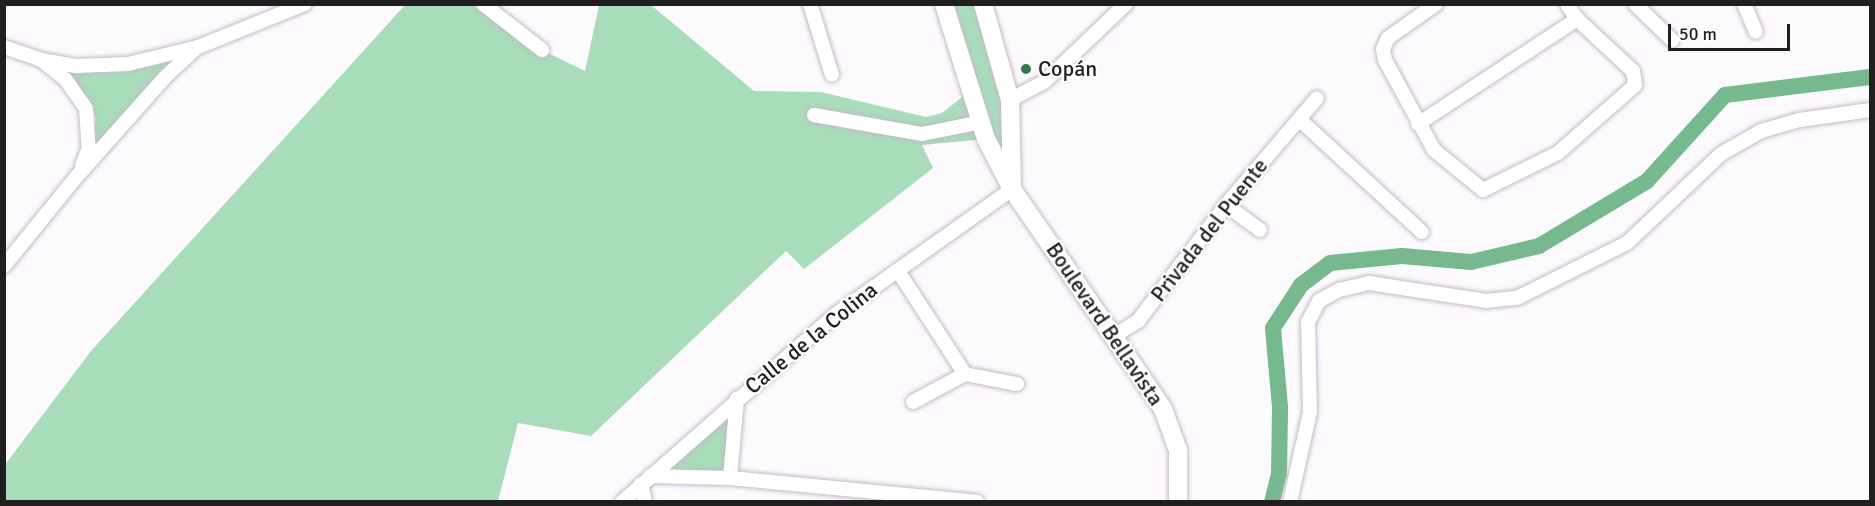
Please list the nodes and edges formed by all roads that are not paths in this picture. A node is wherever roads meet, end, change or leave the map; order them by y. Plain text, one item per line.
1 (305, 4) edge
2 (483, 4) edge
3 (801, 4) edge
4 (944, 4) edge
5 (983, 4) edge
6 (1126, 4) edge
7 (1436, 4) edge
8 (1567, 4) edge
9 (1635, 4) edge
10 (1744, 4) edge
11 (811, 10) edge
12 (1577, 19) junction
13 (1756, 32) dead end
14 (1672, 40) dead end
15 (4, 47) edge
16 (198, 47) junction
17 (542, 50) dead end
18 (41, 60) junction
19 (832, 75) dead end
20 (1317, 98) dead end
21 (1010, 100) junction
22 (1870, 110) edge
23 (814, 115) dead end
24 (1299, 120) junction
25 (981, 122) junction
26 (1418, 124) junction
27 (78, 176) junction
28 (1012, 189) junction
29 (1226, 205) junction
30 (1260, 230) dead end
31 (1422, 232) dead end
32 (4, 266) edge
33 (898, 271) junction
34 (1115, 335) junction
35 (965, 374) junction
36 (1017, 384) dead end
37 (737, 398) junction
38 (914, 402) dead end
39 (730, 478) junction
40 (646, 480) junction
41 (622, 501) edge
42 (645, 501) edge
43 (978, 501) edge
44 (1178, 501) edge
45 (1290, 501) edge

1 - 16 street
2 - 17 street
3 - 11 street
4 - 25 main road, Boulevard Bellavista
5 - 21 main road
6 - 21 street
7 - 26 street
8 - 12 street
9 - 14 street
10 - 13 street
11 - 19 street
12 - 26 street
12 - 26 street
15 - 18 street
16 - 18 street
16 - 27 street
18 - 27 street
20 - 24 street, Privada del Puente
21 - 28 main road
22 - 45 street
23 - 25 street
24 - 29 street, Privada del Puente
24 - 31 street
25 - 28 main road, Boulevard Bellavista
27 - 32 street
28 - 33 street, Calle de la Colina
28 - 34 main road, Boulevard Bellavista
29 - 30 street
29 - 34 street, Privada del Puente
33 - 35 street
33 - 37 street, Calle de la Colina
34 - 44 main road, Boulevard Bellavista
35 - 36 street
35 - 38 street
37 - 39 street
37 - 40 street, Calle de la Colina
39 - 40 street
39 - 43 street
40 - 41 street, Calle de la Colina
40 - 42 street

